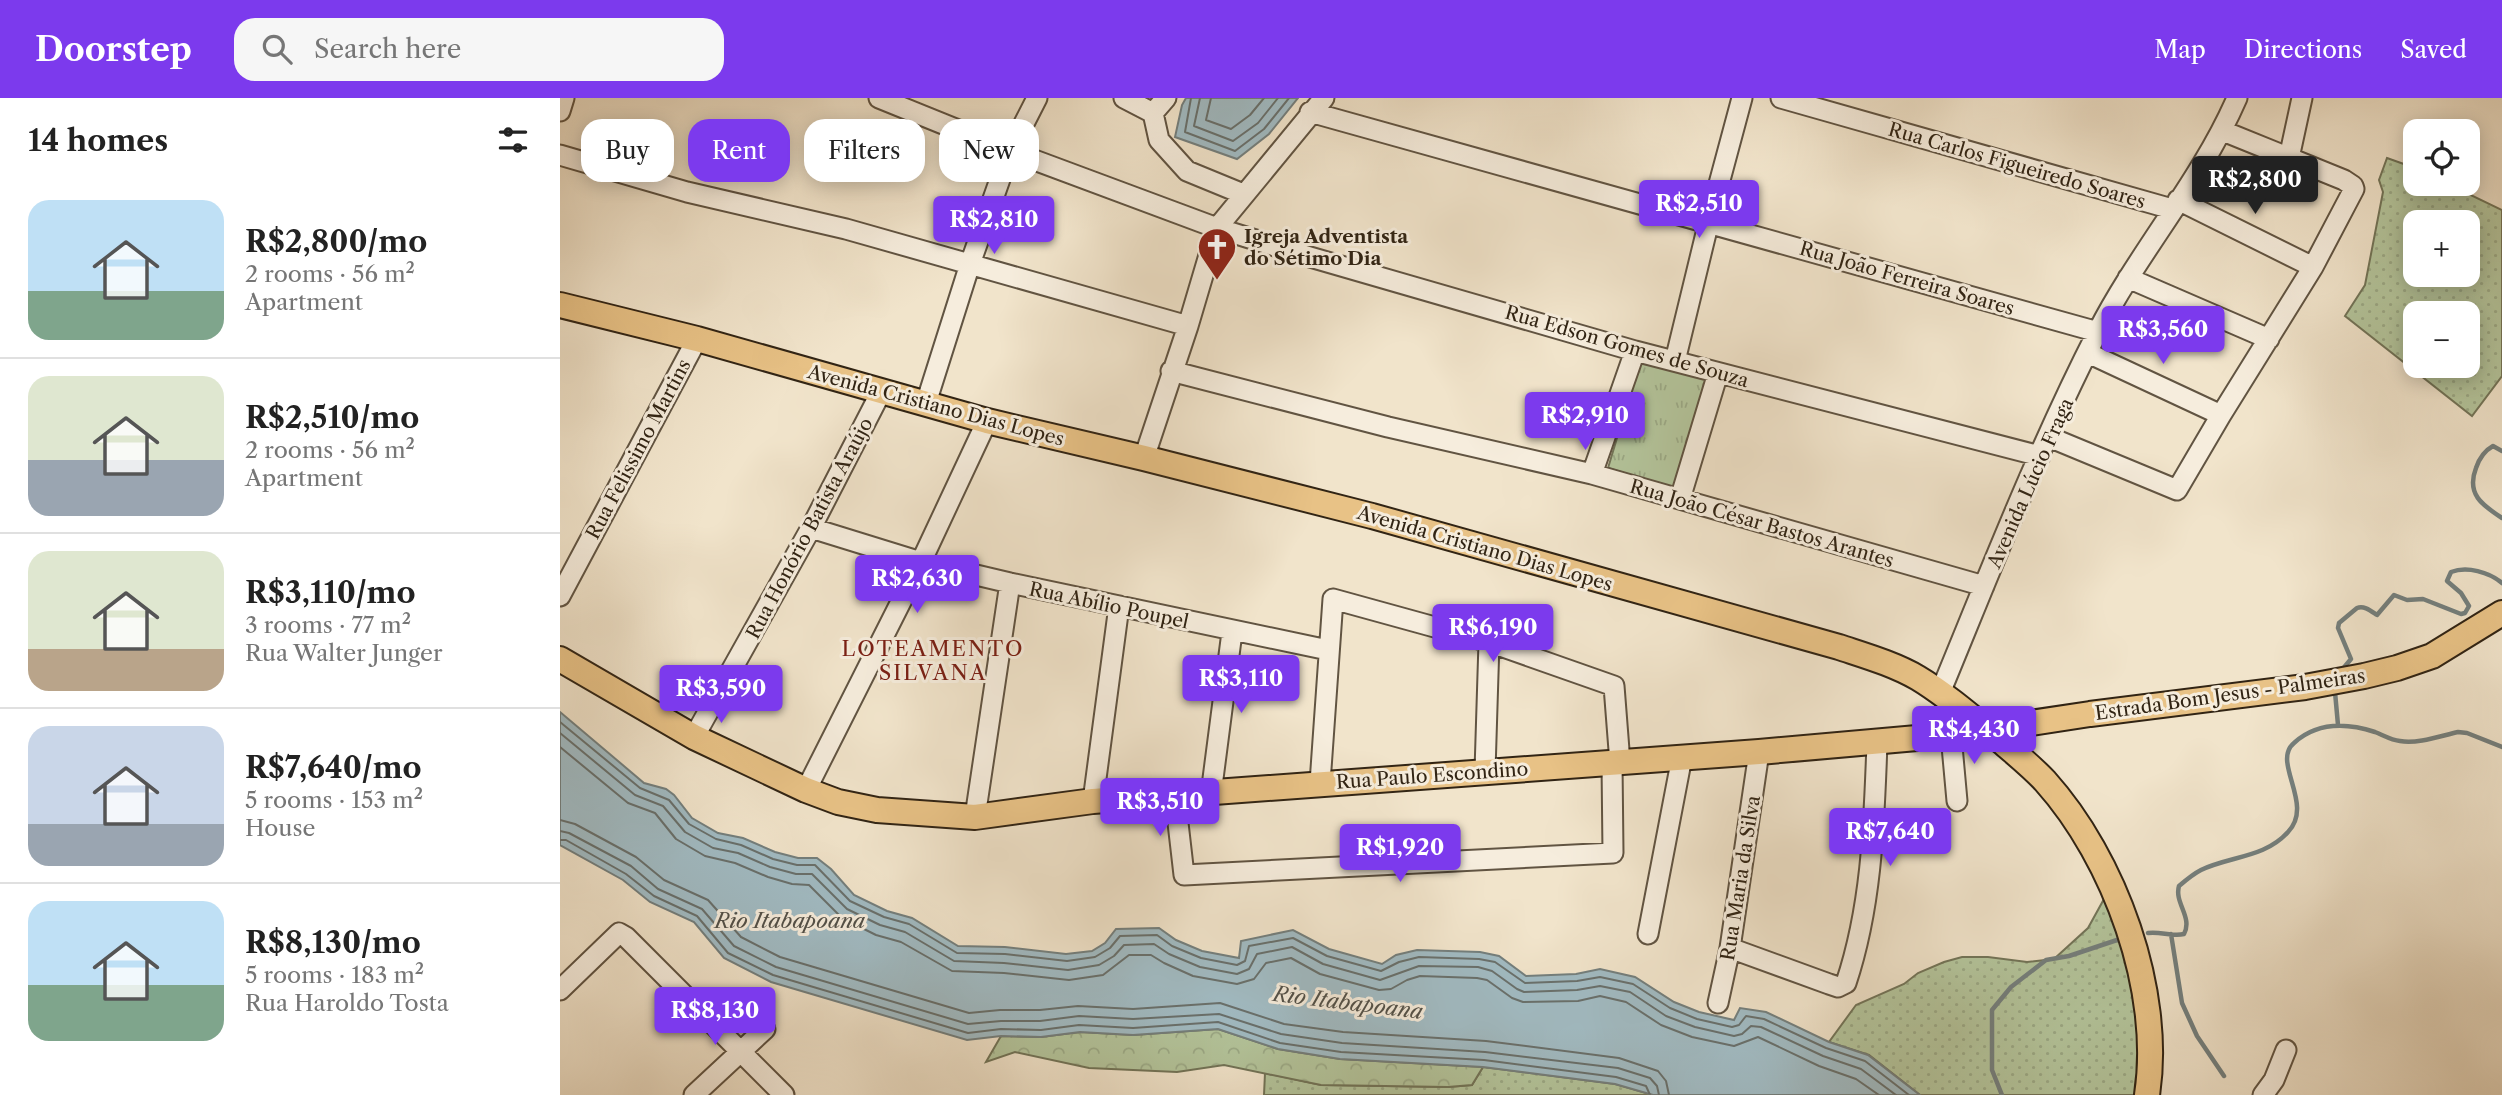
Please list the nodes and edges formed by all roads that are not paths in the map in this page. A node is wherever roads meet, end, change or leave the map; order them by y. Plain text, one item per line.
1 (564, 98) edge
2 (879, 98) edge
3 (1037, 98) edge
4 (1124, 98) edge
5 (1166, 98) edge
6 (1742, 98) edge
7 (1781, 98) edge
8 (2237, 98) edge
9 (2302, 98) edge
10 (1317, 105) edge
11 (560, 111) edge
12 (1153, 113) junction
13 (1026, 119) edge
14 (939, 123) edge
15 (2223, 131) junction
16 (560, 155) edge
17 (2289, 158) junction
18 (1039, 163) edge
19 (999, 182) edge
20 (1243, 194) junction
21 (2175, 204) junction
22 (1709, 222) junction
23 (1217, 228) junction
24 (970, 264) junction
25 (2313, 267) junction
26 (2128, 278) junction
27 (560, 305) edge
28 (1188, 326) junction
29 (2098, 332) junction
30 (697, 339) junction
31 (2269, 339) junction
32 (1635, 351) junction
33 (2088, 354) junction
34 (1675, 361) junction
35 (1171, 371) junction
36 (1718, 373) junction
37 (881, 391) junction
38 (926, 403) junction
39 (2221, 415) junction
40 (986, 421) junction
41 (2049, 437) junction
42 (2040, 456) junction
43 (1144, 458) junction
44 (1592, 474) junction
45 (1680, 499) junction
46 (811, 528) junction
47 (921, 562) junction
48 (1010, 583) junction
49 (1984, 586) junction
50 (560, 596) edge
51 (1119, 606) junction
52 (2502, 613) edge
53 (1232, 632) junction
54 (1489, 642) junction
55 (1328, 650) junction
56 (560, 659) edge
57 (1941, 693) junction
58 (1987, 730) junction
59 (1951, 735) junction
60 (694, 737) junction
61 (1877, 743) junction
62 (1759, 752) junction
63 (1682, 757) junction
64 (1616, 763) junction
65 (1485, 771) junction
66 (1320, 783) junction
67 (806, 790) junction
68 (1211, 794) junction
69 (1175, 797) junction
70 (1957, 801) dead end
71 (1093, 802) junction
72 (975, 817) junction
73 (1648, 934) dead end
74 (1730, 948) junction
75 (560, 990) edge
76 (1718, 1003) dead end
77 (765, 1029) dead end
78 (2286, 1050) dead end
79 (739, 1052) junction
80 (694, 1095) edge
81 (784, 1095) edge
82 (2147, 1095) edge
83 (2263, 1095) edge

1 - 11 street
2 - 14 street, Rua Edson Gomes de Souza
3 - 13 street
4 - 12 street
5 - 12 street
6 - 22 street
7 - 21 street, Rua Carlos Figueiredo Soares
8 - 15 street, Avenida Lúcio Fraga
9 - 17 street
10 - 20 street
10 - 22 street, Rua João Ferreira Soares
12 - 20 street
15 - 17 street
15 - 21 street, Avenida Lúcio Fraga
16 - 24 street
17 - 25 street
18 - 23 street, Rua Edson Gomes de Souza
19 - 24 street
20 - 23 street
21 - 25 street, Rua Carlos Figueiredo Soares
21 - 26 street, Avenida Lúcio Fraga
22 - 29 street, Rua João Ferreira Soares
22 - 34 street
23 - 28 street
23 - 32 street, Rua Edson Gomes de Souza
24 - 28 street
24 - 38 street
25 - 31 street
26 - 29 street, Avenida Lúcio Fraga
26 - 31 street
27 - 30 main road, Avenida Cristiano Dias Lopes
28 - 35 street
29 - 33 street, Avenida Lúcio Fraga
30 - 37 main road, Avenida Cristiano Dias Lopes
30 - 50 street, Rua Felissimo Martins
31 - 39 street
32 - 34 street, Rua Edson Gomes de Souza
32 - 44 street
33 - 39 street
33 - 41 street, Avenida Lúcio Fraga
34 - 36 street, Rua Edson Gomes de Souza
35 - 43 street
35 - 44 street, Rua João César Bastos Arantes
36 - 42 street, Rua Edson Gomes de Souza
36 - 45 street
37 - 38 main road, Avenida Cristiano Dias Lopes
37 - 46 street, Rua Honório Batista Araújo
38 - 40 main road, Avenida Cristiano Dias Lopes
39 - 41 street
40 - 43 main road, Avenida Cristiano Dias Lopes
40 - 47 street
41 - 42 street, Avenida Lúcio Fraga
42 - 49 street, Avenida Lúcio Fraga
43 - 57 main road, Avenida Cristiano Dias Lopes
44 - 45 street, Rua João César Bastos Arantes
45 - 49 street, Rua João César Bastos Arantes
46 - 47 street, Rua Abílio Poupel
46 - 60 street, Rua Honório Batista Araújo
47 - 48 street, Rua Abílio Poupel
47 - 67 street
48 - 51 street, Rua Abílio Poupel
48 - 72 street
49 - 57 street, Avenida Lúcio Fraga
51 - 53 street, Rua Abílio Poupel
51 - 71 street
52 - 58 main road, Estrada Bom Jesus - Palmeiras
53 - 55 street, Rua Abílio Poupel
53 - 68 street
54 - 55 street
54 - 64 street
54 - 65 street
55 - 66 street
56 - 60 main road, Rua Paulo Escondino
57 - 58 main road, Avenida Cristiano Dias Lopes
58 - 59 main road, Rua Paulo Escondino
58 - 82 main road, Avenida Cristiano Dias Lopes
59 - 61 main road, Rua Paulo Escondino
59 - 70 street
60 - 67 main road, Rua Paulo Escondino
61 - 62 main road, Rua Paulo Escondino
61 - 74 street
62 - 63 main road, Rua Paulo Escondino
62 - 74 street, Rua Maria da Silva
63 - 64 main road, Rua Paulo Escondino
63 - 73 street
64 - 65 main road, Rua Paulo Escondino
64 - 69 street
65 - 66 main road, Rua Paulo Escondino
66 - 68 main road, Rua Paulo Escondino
67 - 72 main road, Rua Paulo Escondino
68 - 69 main road, Rua Paulo Escondino
69 - 71 main road, Rua Paulo Escondino
71 - 72 main road, Rua Paulo Escondino
74 - 76 street, Rua Maria da Silva
75 - 79 street
77 - 79 street
78 - 83 street
79 - 80 street
79 - 81 street

